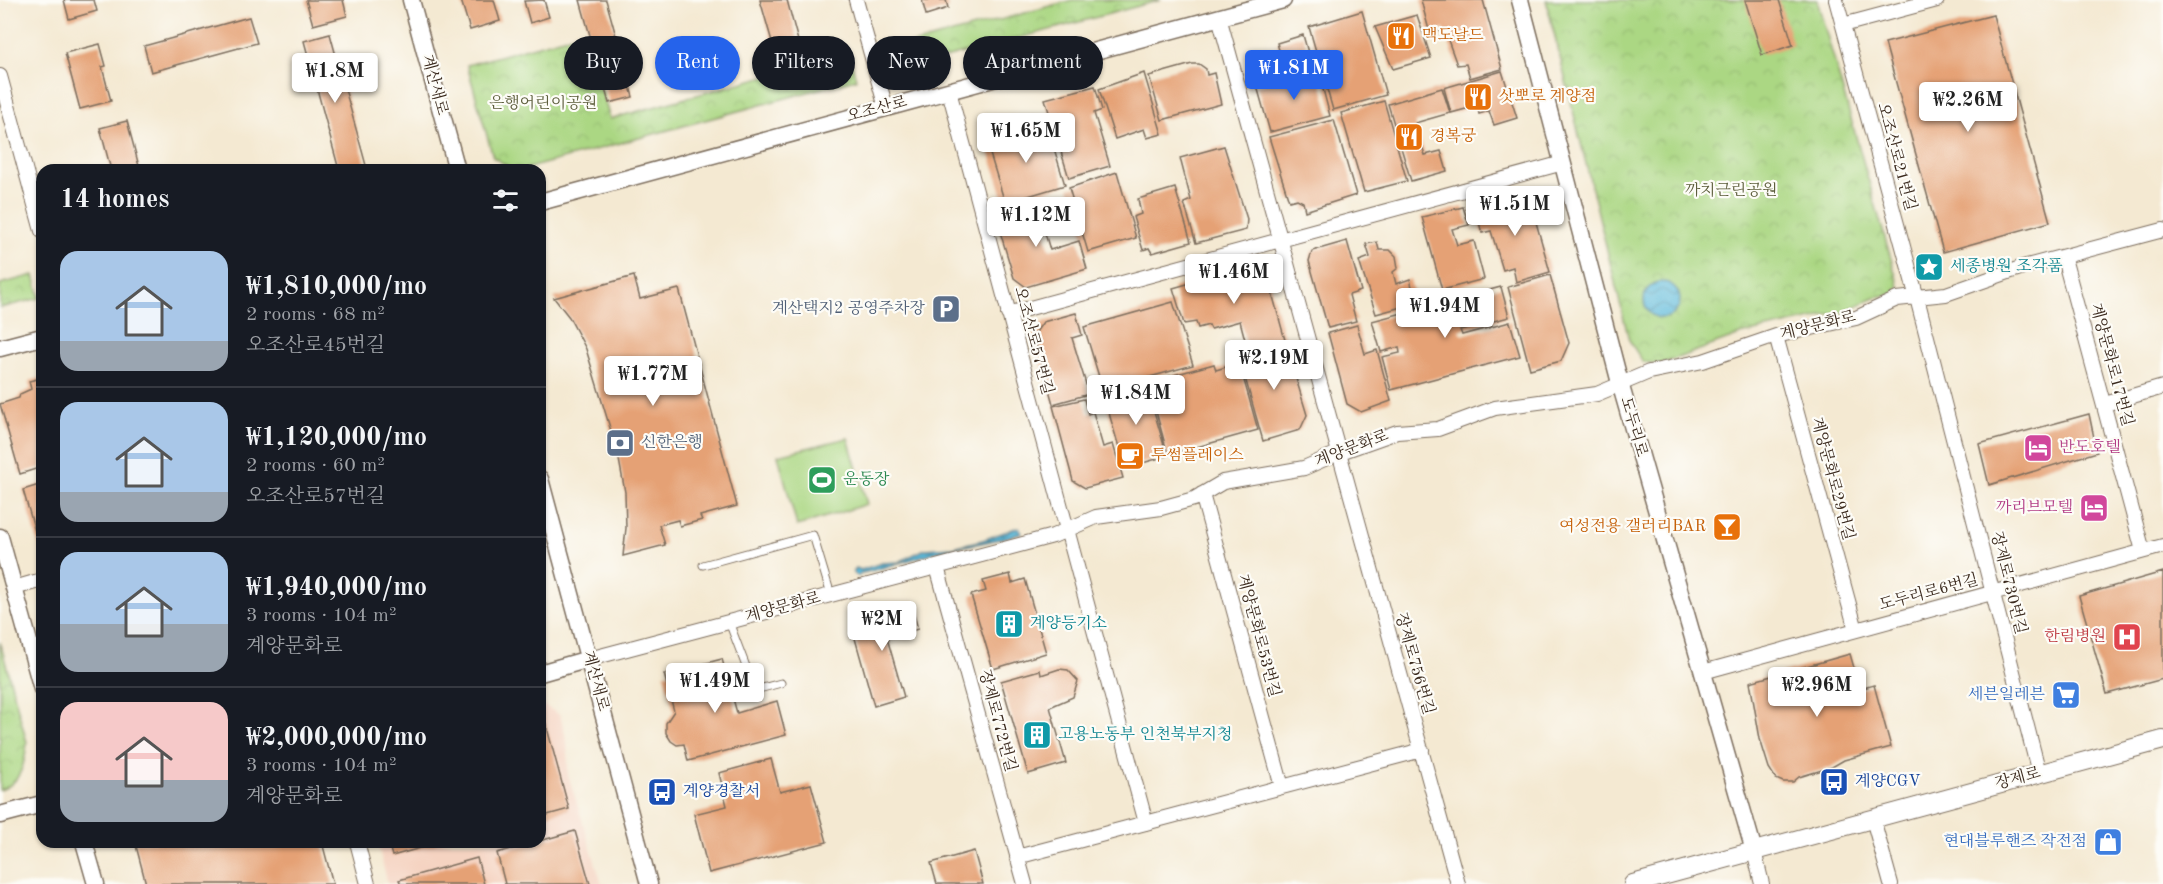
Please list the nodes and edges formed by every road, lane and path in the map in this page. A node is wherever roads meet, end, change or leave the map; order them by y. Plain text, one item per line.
1 (411, 0) edge
2 (856, 0) edge
3 (1283, 0) edge
4 (1520, 0) edge
5 (1836, 0) edge
6 (1937, 0) edge
7 (1219, 17) junction
8 (1843, 25) junction
9 (0, 76) edge
10 (949, 91) junction
11 (886, 108) junction
12 (1563, 162) junction
13 (455, 164) edge
14 (546, 200) edge
15 (36, 209) edge
16 (2163, 230) edge
17 (1280, 240) junction
18 (2064, 258) junction
19 (1917, 298) junction
20 (1008, 314) junction
21 (1776, 336) junction
22 (36, 339) edge
23 (0, 348) edge
24 (1620, 383) junction
25 (2163, 387) edge
26 (2105, 404) junction
27 (1338, 453) junction
28 (1202, 494) junction
29 (546, 500) edge
30 (1066, 530) junction
31 (0, 537) edge
32 (2163, 546) edge
33 (2143, 551) junction
34 (703, 565) dead end
35 (937, 567) junction
36 (36, 582) edge
37 (14, 588) junction
38 (1993, 592) junction
39 (831, 595) junction
40 (729, 622) junction
41 (1856, 630) junction
42 (589, 659) junction
43 (36, 667) edge
44 (546, 672) edge
45 (1703, 672) junction
46 (781, 683) dead end
47 (2163, 740) edge
48 (1422, 750) junction
49 (2039, 773) junction
50 (1282, 787) junction
51 (36, 806) edge
52 (0, 815) edge
53 (1873, 819) junction
54 (1146, 823) junction
55 (86, 848) edge
56 (359, 848) edge
57 (1754, 851) junction
58 (1017, 857) junction
59 (96, 884) edge
60 (368, 884) edge
61 (649, 884) edge
62 (1025, 884) edge
63 (1458, 884) edge
64 (1633, 884) edge
65 (1762, 884) edge
66 (1891, 884) edge

1 - 13 street, 계산새로
2 - 11 street
3 - 7 street, 오조산로
4 - 12 street, 도두리로
5 - 8 street, 오조산로21번길
6 - 8 street
7 - 10 street, 오조산로
7 - 17 street, 장제로756번길
8 - 19 street, 오조산로21번길
9 - 15 street
10 - 11 street, 오조산로
10 - 20 street, 오조산로57번길
11 - 14 street, 오조산로
12 - 17 street
12 - 24 street, 도두리로
16 - 18 street, 계양문화로
17 - 20 street
17 - 27 street, 장제로756번길
18 - 19 street, 계양문화로
18 - 26 street, 계양문화로17번길
19 - 21 street, 계양문화로
19 - 38 street, 장제로730번길
20 - 30 street, 오조산로57번길
21 - 24 street, 계양문화로
21 - 41 street, 계양문화로29번길
22 - 23 street
24 - 27 street, 계양문화로
24 - 45 street, 도두리로
25 - 26 street
26 - 33 street, 계양문화로17번길
27 - 28 street, 계양문화로
27 - 48 street, 장제로756번길
28 - 30 street, 계양문화로
28 - 50 street, 계양문화로53번길
29 - 42 street, 계산새로
30 - 35 street, 계양문화로
30 - 54 street, 오조산로57번길
31 - 37 street
32 - 33 street, 도두리로6번길
33 - 38 street, 도두리로6번길
34 - 39 lane
35 - 39 street, 계양문화로
35 - 58 street, 장제로772번길
36 - 37 street
37 - 43 street
38 - 41 street, 도두리로6번길
38 - 49 street, 장제로730번길
39 - 40 street, 계양문화로
40 - 42 street, 계양문화로
40 - 46 lane
41 - 45 street, 도두리로6번길
42 - 44 street, 계양문화로
42 - 61 street, 계산새로
45 - 57 street, 도두리로
47 - 49 main road, 장제로
48 - 50 street
48 - 63 street, 장제로756번길
49 - 53 main road, 장제로
50 - 54 street
51 - 52 street
53 - 57 main road, 장제로
53 - 66 street
54 - 58 street
55 - 59 street
56 - 60 street
57 - 64 main road, 장제로
57 - 65 street
58 - 62 street, 장제로772번길

